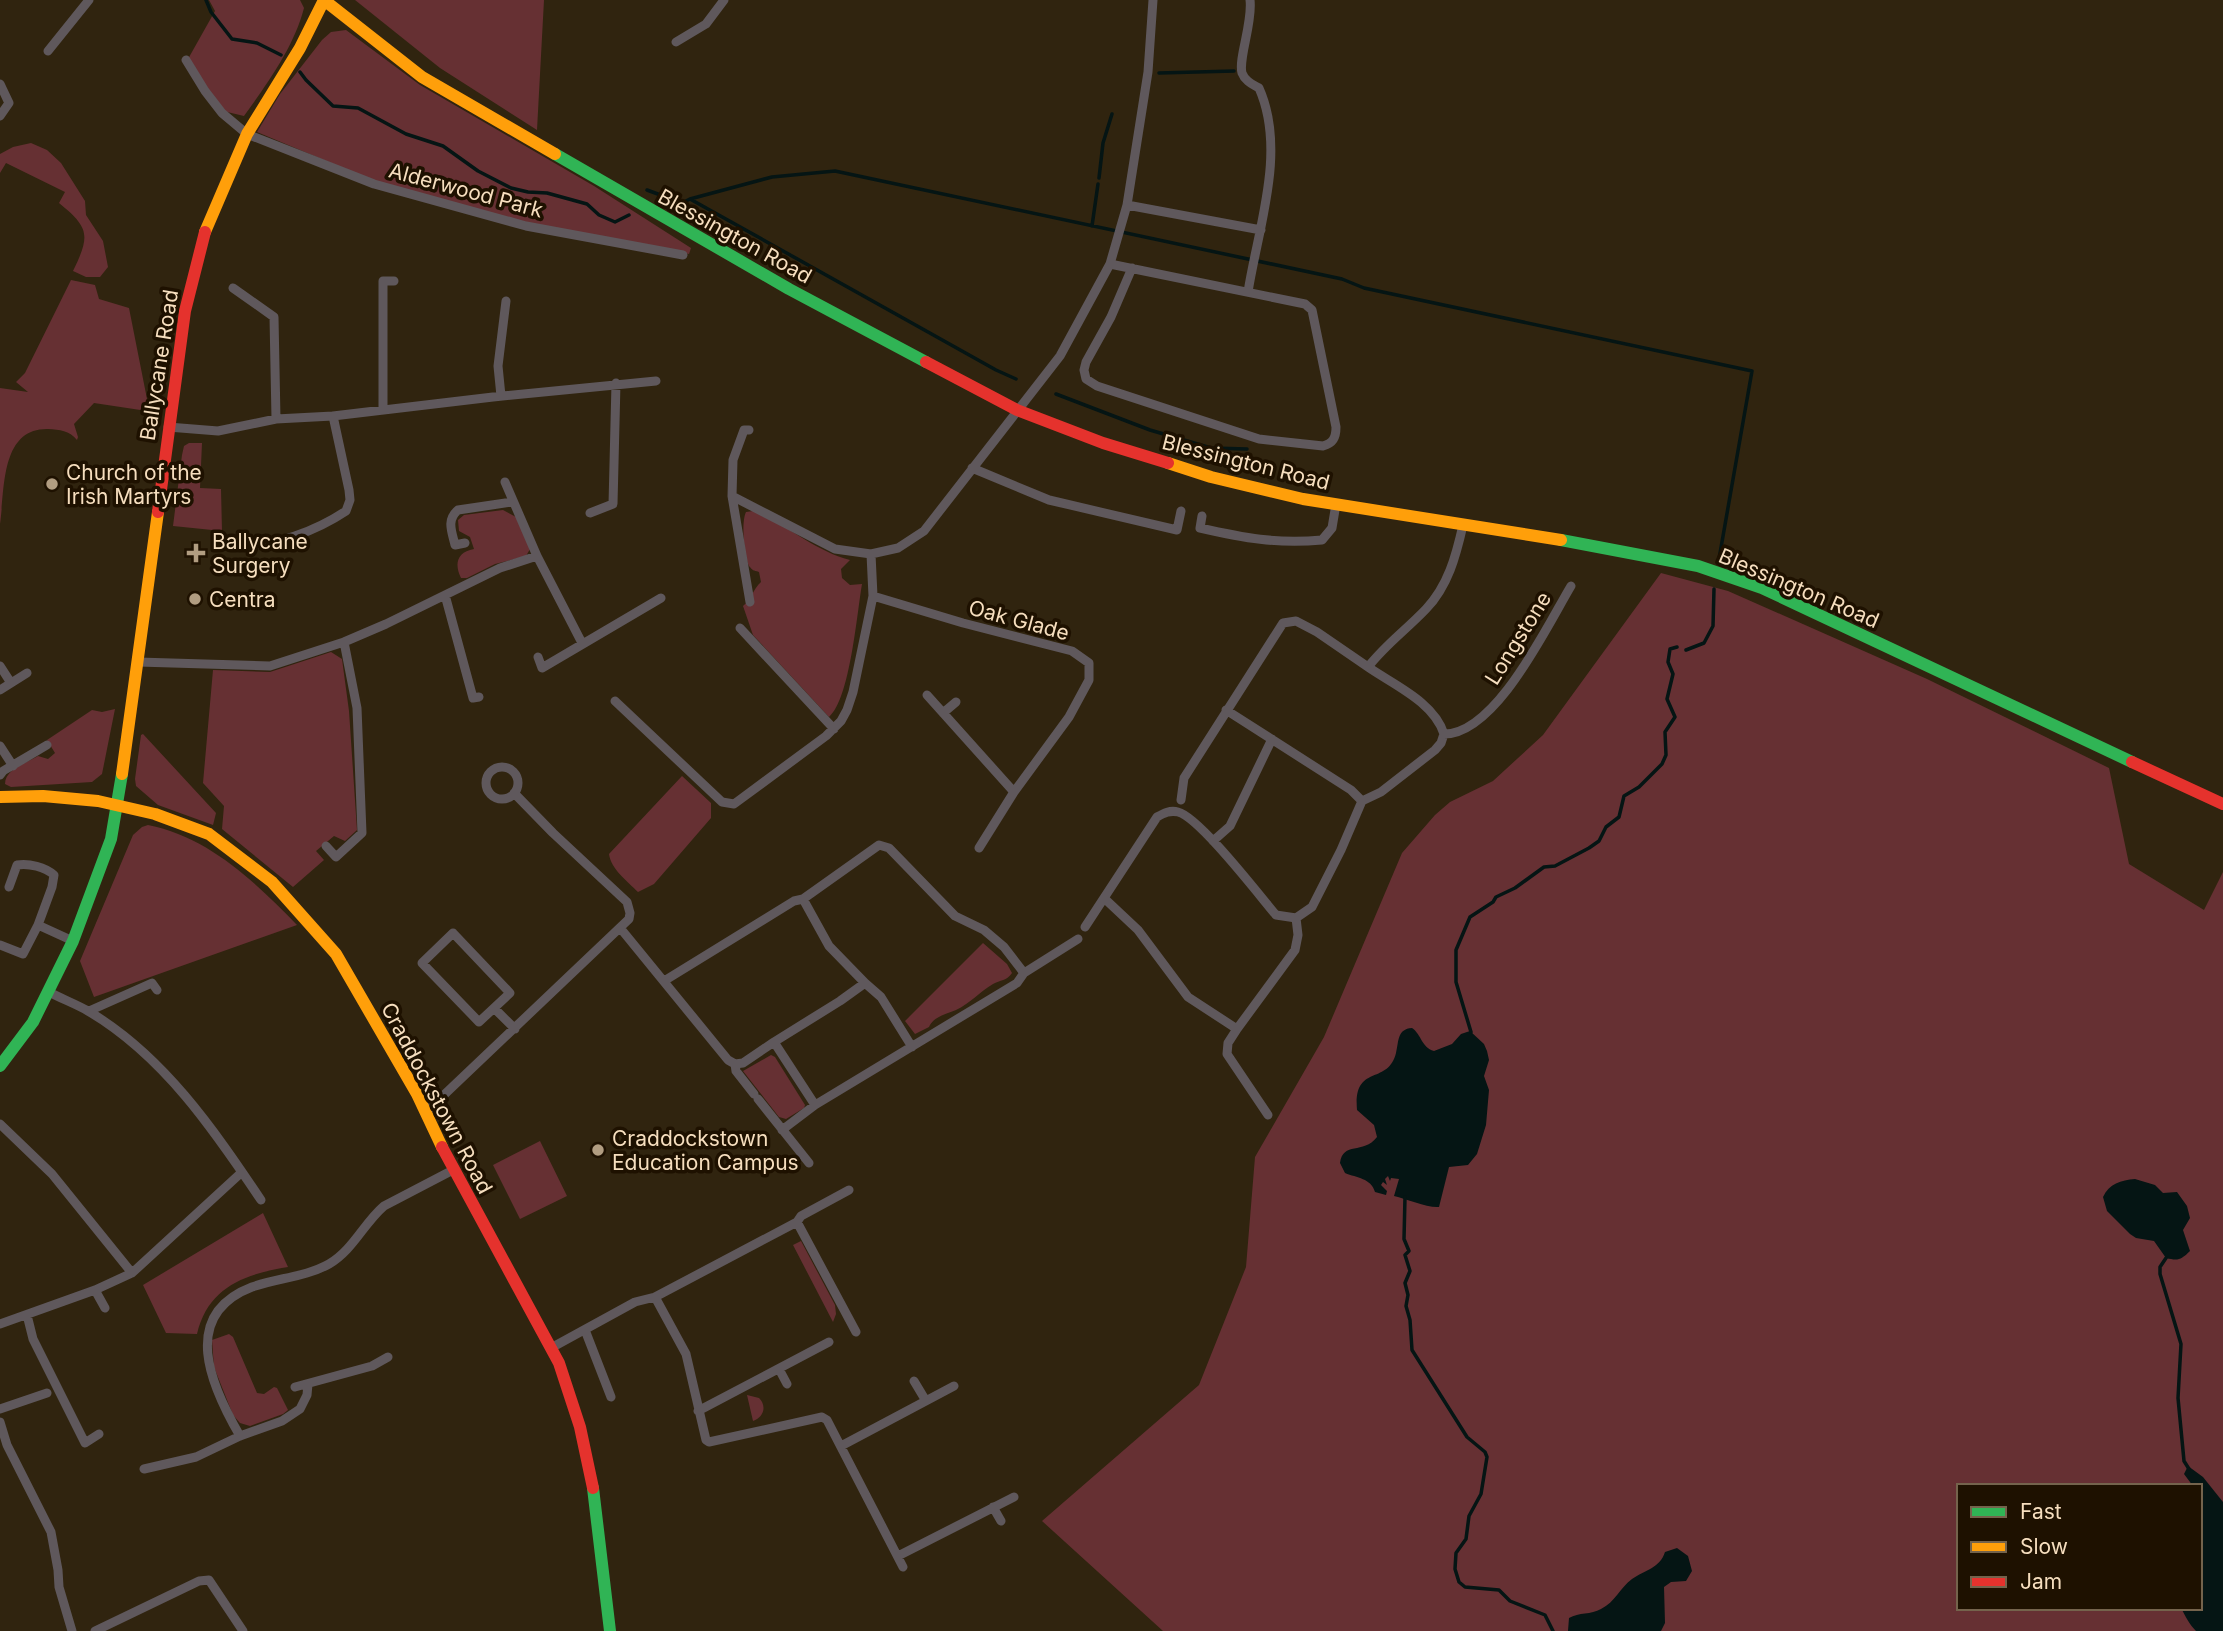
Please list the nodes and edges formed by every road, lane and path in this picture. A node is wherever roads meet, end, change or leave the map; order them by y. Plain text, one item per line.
1 (89, 0) edge
2 (324, 0) edge
3 (724, 0) edge
4 (1153, 0) edge
5 (1251, 0) edge
6 (676, 42) dead end
7 (48, 51) dead end
8 (186, 60) dead end
9 (0, 84) edge
10 (0, 116) edge
11 (247, 134) junction
12 (1127, 205) junction
13 (1261, 230) junction
14 (683, 255) dead end
15 (1110, 264) junction
16 (1132, 268) junction
17 (394, 281) dead end
18 (233, 288) dead end
19 (1248, 292) junction
20 (506, 302) dead end
21 (656, 381) dead end
22 (617, 383) junction
23 (501, 396) junction
24 (1017, 410) junction
25 (383, 411) junction
26 (333, 416) junction
27 (276, 419) junction
28 (168, 427) junction
29 (748, 430) dead end
30 (972, 468) junction
31 (505, 482) dead end
32 (732, 496) junction
33 (512, 502) junction
34 (1336, 504) junction
35 (1181, 512) dead end
36 (590, 513) dead end
37 (1202, 516) dead end
38 (1463, 526) junction
39 (465, 543) dead end
40 (240, 544) dead end
41 (871, 554) junction
42 (537, 556) junction
43 (1571, 586) dead end
44 (444, 595) junction
45 (873, 596) junction
46 (661, 598) dead end
47 (750, 602) dead end
48 (740, 628) dead end
49 (344, 642) junction
50 (582, 643) junction
51 (538, 657) dead end
52 (138, 662) junction
53 (0, 666) edge
54 (1368, 667) junction
55 (27, 673) dead end
56 (11, 683) junction
57 (0, 690) edge
58 (927, 695) dead end
59 (479, 696) dead end
60 (615, 701) dead end
61 (957, 702) dead end
62 (1226, 710) junction
63 (943, 713) junction
64 (834, 729) junction
65 (1444, 734) junction
66 (1272, 739) junction
67 (47, 745) dead end
68 (0, 746) edge
69 (13, 766) junction
70 (0, 775) edge
71 (1014, 792) junction
72 (514, 793) dead end
73 (0, 797) edge
74 (1181, 800) dead end
75 (1362, 801) junction
76 (2223, 804) edge
77 (118, 806) junction
78 (1213, 841) junction
79 (327, 846) dead end
80 (979, 849) dead end
81 (9, 887) dead end
82 (803, 899) junction
83 (1105, 899) junction
84 (1296, 918) junction
85 (38, 925) junction
86 (1085, 927) dead end
87 (621, 929) junction
88 (1077, 939) dead end
89 (73, 941) junction
90 (0, 945) edge
91 (1024, 973) junction
92 (664, 981) junction
93 (865, 982) junction
94 (155, 987) dead end
95 (50, 992) junction
96 (494, 1008) junction
97 (89, 1011) junction
98 (514, 1029) junction
99 (1237, 1029) junction
100 (774, 1042) junction
101 (912, 1048) junction
102 (735, 1065) junction
103 (0, 1066) edge
104 (815, 1105) junction
105 (426, 1112) junction
106 (1268, 1115) dead end
107 (0, 1124) edge
108 (782, 1130) junction
109 (809, 1163) dead end
110 (453, 1170) junction
111 (242, 1172) junction
112 (849, 1190) dead end
113 (261, 1200) dead end
114 (797, 1222) junction
115 (132, 1273) junction
116 (95, 1290) junction
117 (655, 1297) junction
118 (105, 1308) dead end
119 (27, 1315) junction
120 (0, 1324) edge
121 (585, 1330) junction
122 (856, 1332) dead end
123 (829, 1342) dead end
124 (551, 1348) junction
125 (388, 1357) dead end
126 (779, 1368) junction
127 (914, 1381) dead end
128 (308, 1384) junction
129 (787, 1384) dead end
130 (954, 1386) dead end
131 (295, 1387) dead end
132 (47, 1393) dead end
133 (611, 1397) dead end
134 (926, 1401) junction
135 (0, 1409) edge
136 (698, 1411) junction
137 (0, 1422) edge
138 (99, 1434) dead end
139 (240, 1436) junction
140 (841, 1446) junction
141 (144, 1469) dead end
142 (1014, 1497) dead end
143 (993, 1507) junction
144 (1001, 1521) dead end
145 (898, 1556) junction
146 (903, 1567) dead end
147 (100, 1630) edge
148 (72, 1631) edge
149 (243, 1631) edge
150 (610, 1631) edge

1 - 7 street
2 - 11 main road, Ballycane Road
2 - 24 main road, Blessington Road
3 - 6 street
4 - 12 street
5 - 13 street
8 - 11 street, Alderwood Park
9 - 10 street
11 - 14 street, Alderwood Park
11 - 28 main road, Ballycane Road
12 - 13 street
12 - 15 street
13 - 19 street
15 - 16 street
15 - 24 street
16 - 19 street
16 - 19 street
17 - 25 street
18 - 27 street
20 - 23 street
21 - 22 street
22 - 23 street
22 - 36 street
23 - 25 street
24 - 30 street
24 - 34 main road, Blessington Road
25 - 26 street
26 - 27 street
26 - 40 street
27 - 28 street
28 - 52 main road, Ballycane Road
29 - 32 street
30 - 35 street
30 - 41 street
31 - 33 street
32 - 41 street
32 - 47 street
33 - 39 street
33 - 42 street
34 - 37 street
34 - 38 main road, Blessington Road
38 - 54 street
38 - 76 main road, Blessington Road
41 - 45 street
42 - 44 street
42 - 50 street
43 - 65 street, Longstone
44 - 49 street
44 - 59 street
45 - 64 street
45 - 71 street, Oak Glade
46 - 50 street
48 - 64 street
49 - 52 street
49 - 79 street
50 - 51 street
52 - 77 main road, Ballycane Road
53 - 56 street
54 - 62 street
54 - 65 street
55 - 56 street
56 - 57 street
58 - 63 street
60 - 64 street
61 - 63 street
62 - 66 street
62 - 74 street
63 - 71 street
65 - 75 street
66 - 75 street
66 - 78 street
67 - 69 street
68 - 69 street
69 - 70 street
71 - 80 street, Oak Glade
72 - 87 street
73 - 77 main road, Craddockstown Road
75 - 84 street
77 - 89 main road, Ballycane Road
77 - 105 main road, Craddockstown Road
78 - 83 street
78 - 84 street
81 - 85 street
82 - 91 street
82 - 92 street
82 - 93 street
83 - 86 street
83 - 99 street
84 - 99 street
85 - 89 street
85 - 90 street
87 - 92 street
87 - 98 street
88 - 91 street
89 - 95 main road, Ballycane Road
91 - 101 street
92 - 102 street
93 - 100 street
93 - 101 street
94 - 97 street
95 - 97 street
95 - 103 main road, Ballycane Road
96 - 96 street
96 - 98 street
97 - 111 street
98 - 105 street
99 - 106 street
100 - 102 street
100 - 104 street
101 - 104 street
102 - 108 street
104 - 108 street
105 - 110 main road, Craddockstown Road
107 - 115 street
108 - 109 street
110 - 124 main road, Craddockstown Road
110 - 139 street
111 - 113 street
111 - 115 street
112 - 114 street
114 - 117 street
114 - 122 street
115 - 116 street
116 - 118 street
116 - 119 street
117 - 121 street
117 - 136 street
119 - 120 street
119 - 138 street
121 - 124 street
121 - 133 street
123 - 126 street
124 - 150 main road, Craddockstown Road
125 - 128 street
126 - 129 street
126 - 136 street
127 - 134 street
128 - 131 street
128 - 139 street
130 - 134 street
132 - 135 street
134 - 140 street
136 - 140 street
137 - 148 street
139 - 141 street
140 - 145 street
142 - 143 street
143 - 144 street
143 - 145 street
145 - 146 street
147 - 149 street

